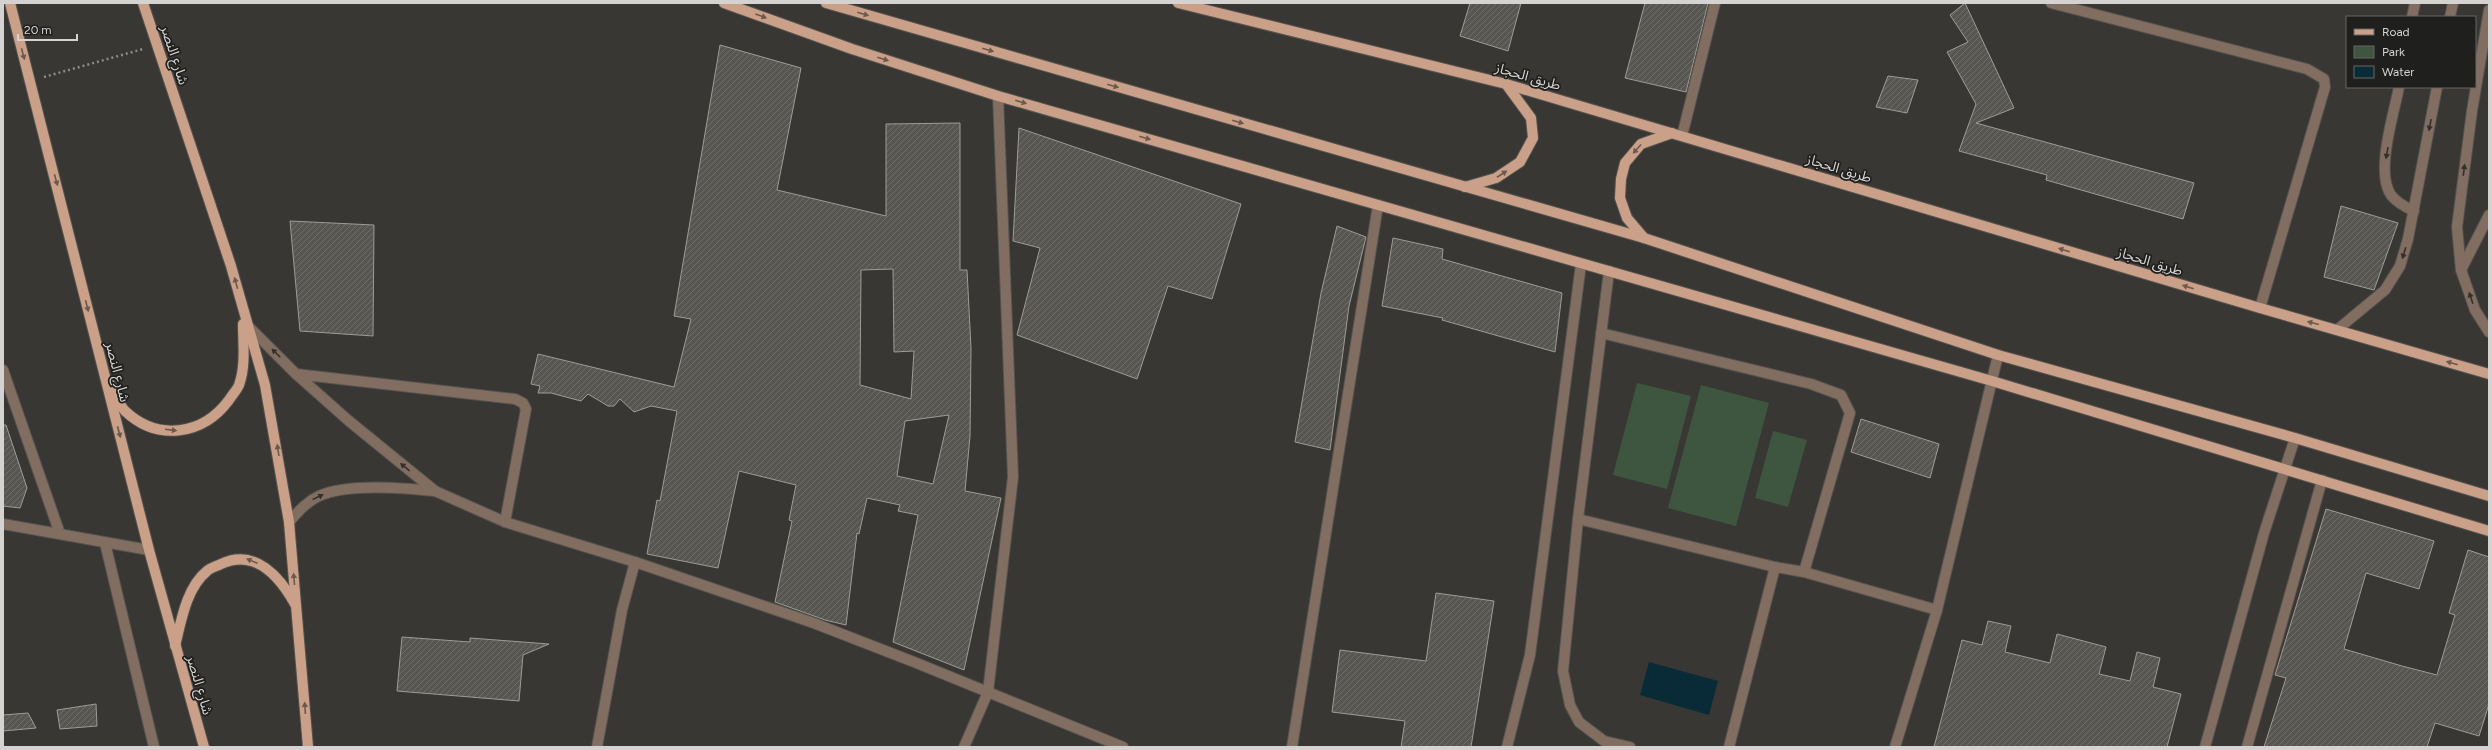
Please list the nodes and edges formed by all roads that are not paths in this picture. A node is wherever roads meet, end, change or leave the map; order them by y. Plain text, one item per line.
1 (10, 3) edge
2 (143, 3) edge
3 (724, 3) edge
4 (826, 3) edge
5 (1178, 3) edge
6 (1715, 3) edge
7 (2051, 3) edge
8 (2415, 3) edge
9 (2453, 3) edge
10 (2489, 10) edge
11 (2412, 16) edge
12 (2450, 16) edge
13 (1506, 84) junction
14 (2476, 87) edge
15 (2399, 88) edge
16 (2437, 88) edge
17 (2476, 88) edge
18 (998, 96) junction
19 (1677, 134) junction
20 (1465, 187) junction
21 (1378, 205) junction
22 (2414, 211) junction
23 (2489, 215) edge
24 (1644, 238) junction
25 (1581, 264) junction
26 (2461, 270) junction
27 (1609, 271) junction
28 (242, 307) junction
29 (2260, 308) junction
30 (247, 325) junction
31 (2338, 329) junction
32 (2489, 332) edge
33 (1601, 333) junction
34 (1998, 355) junction
35 (3, 370) edge
36 (103, 372) junction
37 (296, 374) junction
38 (2489, 374) edge
39 (1992, 381) junction
40 (2295, 438) junction
41 (2285, 469) junction
42 (2322, 480) junction
43 (435, 492) junction
44 (2489, 496) edge
45 (1578, 519) junction
46 (289, 522) junction
47 (506, 522) junction
48 (3, 524) edge
49 (2489, 531) edge
50 (60, 534) junction
51 (105, 543) junction
52 (149, 550) junction
53 (635, 562) junction
54 (1775, 567) junction
55 (1804, 572) junction
56 (297, 608) junction
57 (1937, 610) junction
58 (175, 647) junction
59 (988, 692) junction
60 (154, 747) edge
61 (204, 747) edge
62 (308, 747) edge
63 (597, 747) edge
64 (964, 747) edge
65 (1122, 747) edge
66 (1292, 747) edge
67 (1507, 747) edge
68 (1630, 747) edge
69 (1729, 747) edge
70 (1895, 747) edge
71 (2205, 747) edge
72 (2247, 747) edge

1 -> 36 main road, شارع النصر
28 -> 2 main road, شارع النصر
3 -> 18 main road
4 -> 20 main road
5 - 13 main road, طريق الحجاز
6 - 19 street
7 - 29 street
8 - 11 street
9 - 12 street
14 -> 10 street
13 - 19 main road, طريق الحجاز
20 -> 13 main road
15 -> 22 street
16 -> 22 street
26 -> 17 street
18 -> 21 main road
18 - 59 street
19 -> 24 main road
29 -> 19 main road, طريق الحجاز
20 - 24 main road
21 - 25 main road
21 - 66 street
22 -> 31 street
23 - 26 street
24 - 34 main road
25 - 27 main road
25 - 67 street
32 -> 26 street
27 - 33 street
27 - 39 main road
28 - 30 main road, شارع النصر
36 -> 28 main road
31 -> 29 main road, طريق الحجاز
37 -> 30 street
46 -> 30 main road, شارع النصر
38 -> 31 main road, طريق الحجاز
33 - 45 street
33 - 55 street
34 - 39 street
34 - 40 main road
35 - 50 street
36 -> 52 main road, شارع النصر
43 -> 37 street
37 - 47 street
39 - 41 main road
39 - 57 street
40 - 41 street
40 - 44 main road
41 - 42 main road
41 - 71 street
42 - 49 main road
42 - 72 street
46 -> 43 street
43 - 47 street
45 - 54 street
45 - 68 street
56 -> 46 main road, شارع النصر
47 - 53 street
48 - 50 street
50 - 51 street
51 - 52 street
51 - 60 street
52 - 58 main road, شارع النصر
53 - 59 street
53 - 63 street
54 - 55 street
54 - 69 street
55 - 57 street
56 -> 58 main road
62 -> 56 main road, شارع النصر
57 - 70 street
58 - 61 main road, شارع النصر
59 - 64 street
59 - 65 street

